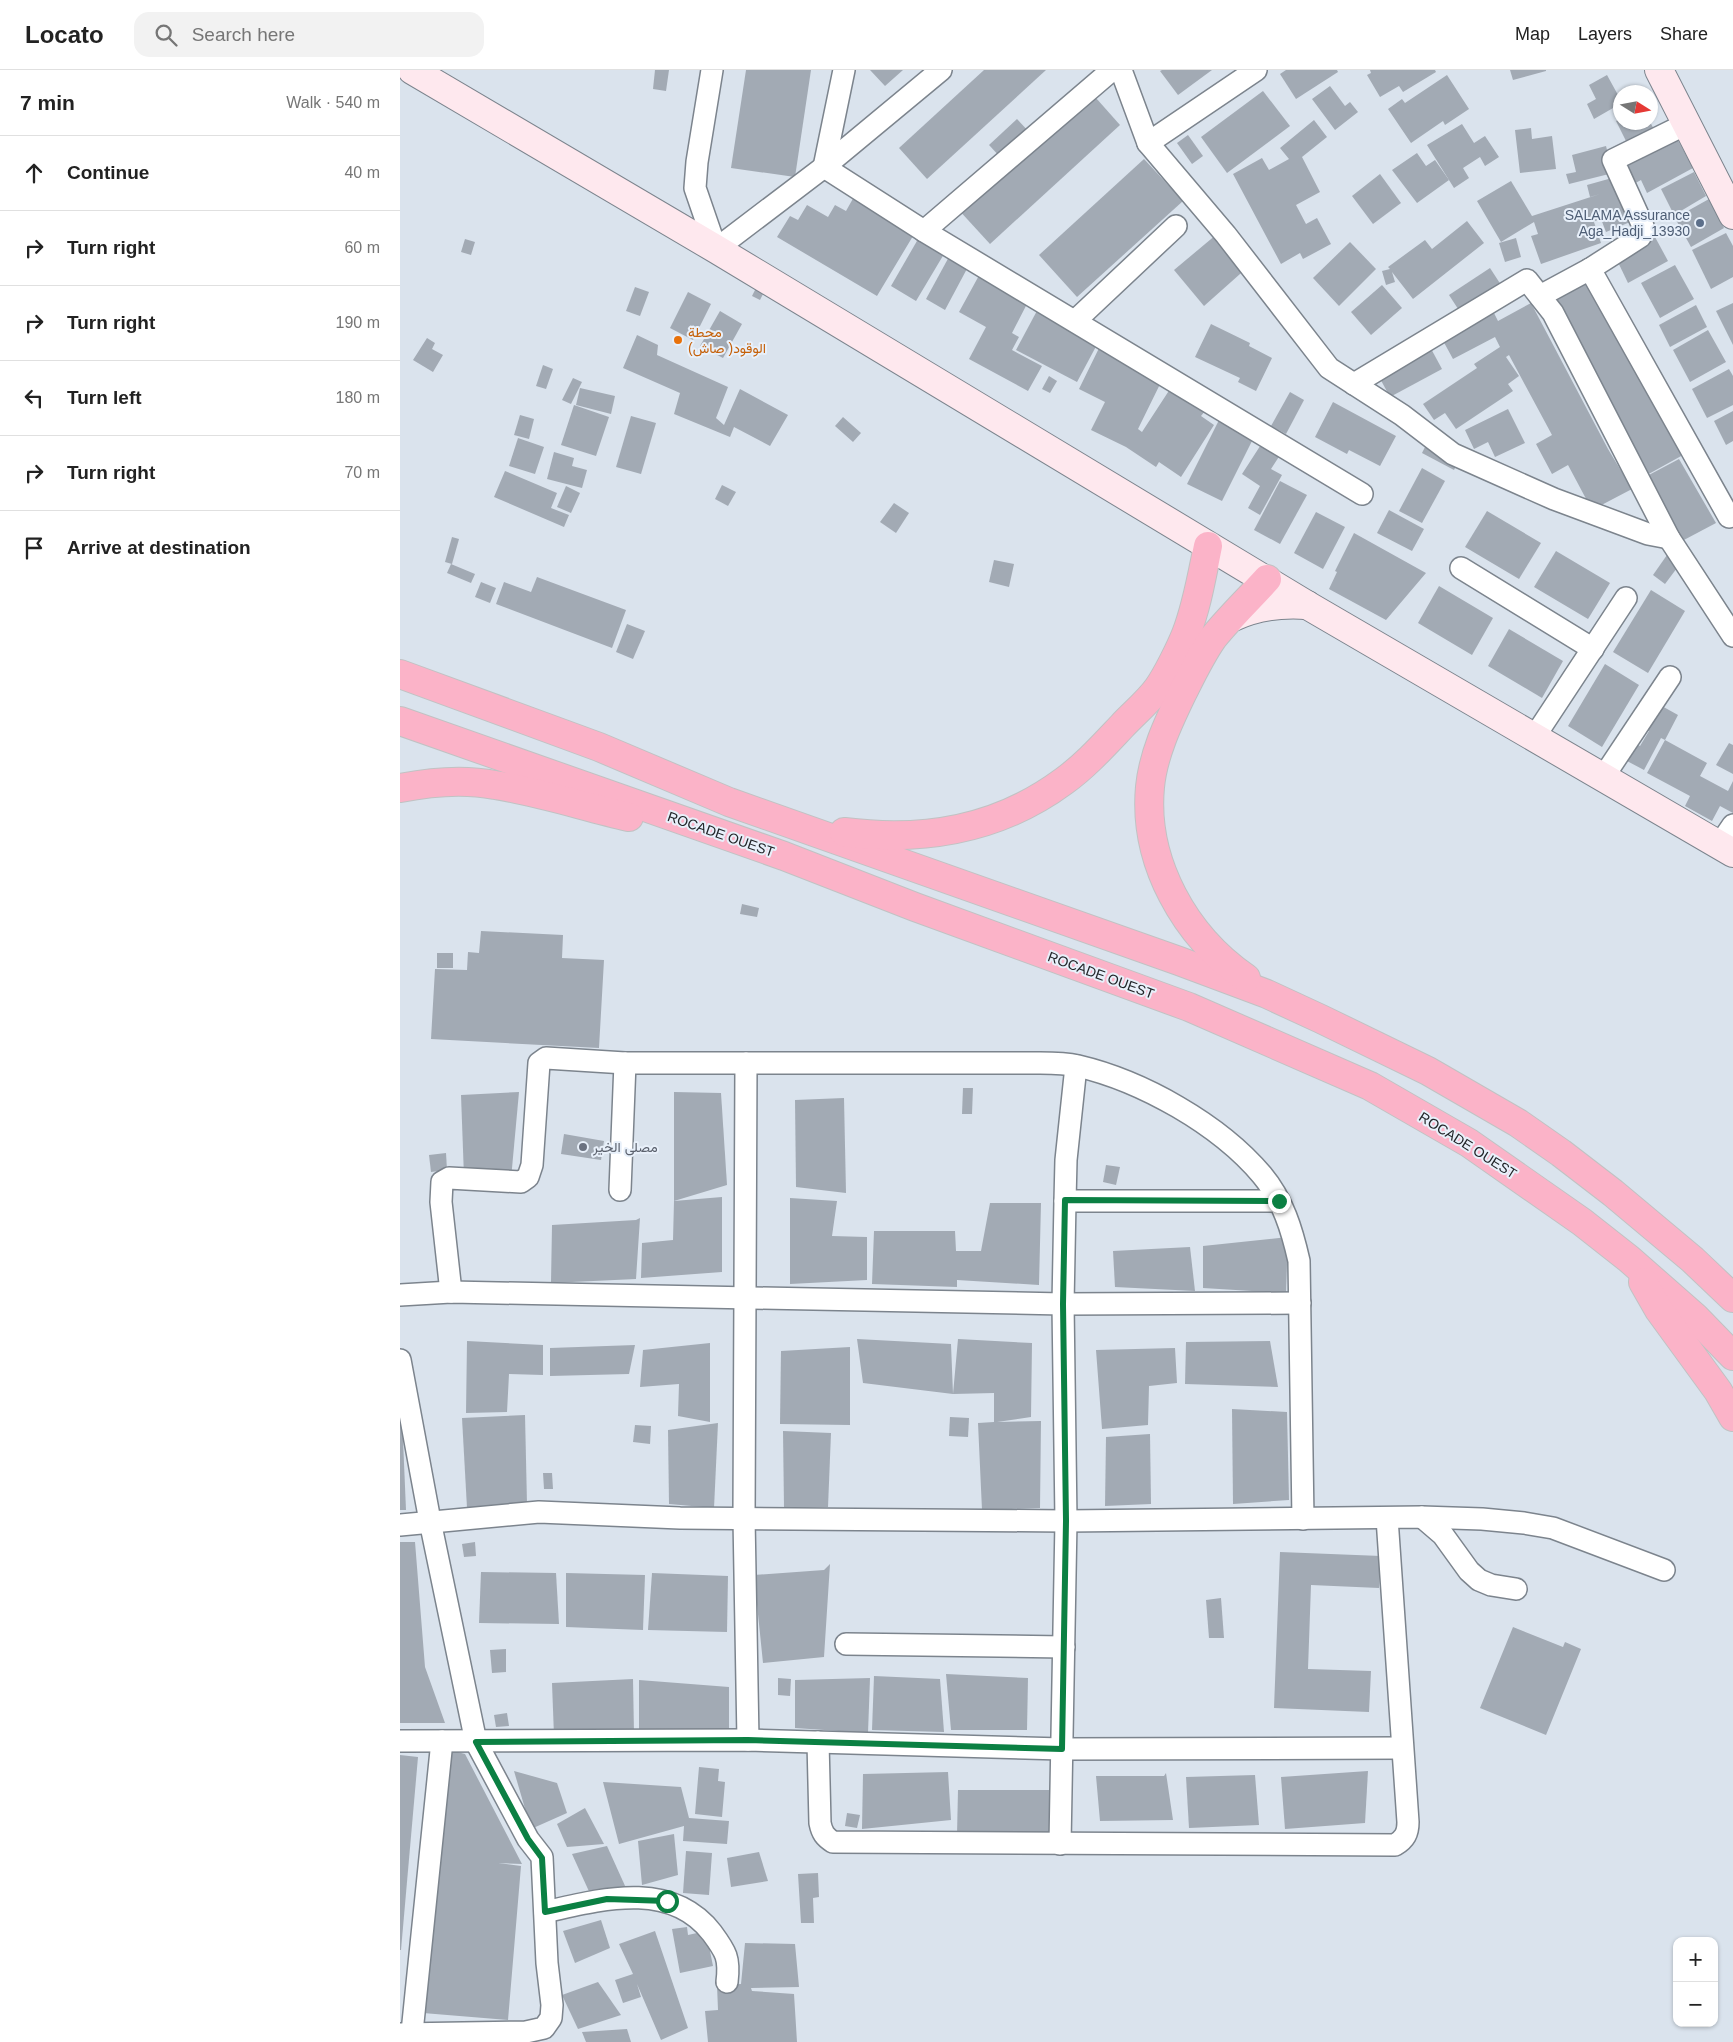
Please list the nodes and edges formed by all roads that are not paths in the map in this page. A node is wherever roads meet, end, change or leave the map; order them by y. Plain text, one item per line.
1 (412, 70) edge
2 (712, 70) edge
3 (844, 70) edge
4 (941, 70) edge
5 (1112, 70) edge
6 (1121, 70) edge
7 (1256, 70) edge
8 (1658, 70) edge
9 (1686, 124) junction
10 (1148, 143) junction
11 (824, 167) junction
12 (1733, 215) edge
13 (1176, 226) dead end
14 (924, 231) junction
15 (716, 249) junction
16 (1590, 269) junction
17 (1540, 296) junction
18 (1075, 321) junction
19 (1354, 384) junction
20 (1362, 494) dead end
21 (1729, 517) dead end
22 (1670, 538) junction
23 (1208, 546) junction
24 (1461, 568) dead end
25 (1267, 579) junction
26 (1626, 598) dead end
27 (1308, 605) junction
28 (1233, 618) junction
29 (1733, 633) edge
30 (1593, 649) junction
31 (400, 674) edge
32 (1670, 677) dead end
33 (400, 721) edge
34 (1534, 736) junction
35 (1604, 776) junction
36 (400, 788) edge
37 (799, 826) junction
38 (1729, 841) edge
39 (763, 848) junction
40 (1267, 994) junction
41 (625, 1063) junction
42 (746, 1063) junction
43 (1076, 1066) junction
44 (620, 1190) dead end
45 (1065, 1200) junction
46 (1279, 1201) junction
47 (1629, 1259) junction
48 (451, 1292) junction
49 (400, 1295) edge
50 (1733, 1298) edge
51 (745, 1299) junction
52 (1300, 1303) junction
53 (1063, 1304) junction
54 (1733, 1356) edge
55 (400, 1360) edge
56 (1733, 1417) edge
57 (1422, 1517) junction
58 (744, 1518) junction
59 (1387, 1518) junction
60 (1303, 1519) junction
61 (430, 1521) junction
62 (1066, 1521) junction
63 (400, 1525) edge
64 (1664, 1570) dead end
65 (1516, 1589) dead end
66 (846, 1644) dead end
67 (1064, 1647) junction
68 (748, 1740) junction
69 (400, 1741) edge
70 (442, 1741) junction
71 (476, 1742) junction
72 (818, 1742) junction
73 (1402, 1748) junction
74 (1062, 1749) junction
75 (1060, 1844) junction
76 (545, 1912) junction
77 (727, 1982) dead end
78 (408, 2037) edge

1 - 15 main road
2 - 15 street
3 - 11 street
4 - 11 street
5 - 14 street
6 - 10 street
7 - 10 street
8 - 9 main road
9 - 12 main road
9 - 16 street
10 - 19 street
11 - 14 street
11 - 15 street
13 - 18 street
14 - 18 street
15 - 23 main road
16 - 17 street
16 - 21 street
17 - 19 street
17 - 22 street
18 - 20 street
19 - 22 street
22 - 29 street
23 - 25 main road
23 - 37 highway
24 - 30 street
25 - 27 main road
25 - 28 highway
26 - 30 street
27 - 28 main road
27 - 34 main road
28 - 40 highway
30 - 34 street
31 - 37 highway
32 - 35 street
33 - 39 highway, ROCADE OUEST
34 - 35 main road
35 - 38 main road
36 - 39 highway
37 - 40 highway
39 - 47 highway, ROCADE OUEST
40 - 50 highway
41 - 42 street
41 - 44 street
41 - 48 street
42 - 43 street
42 - 51 street
43 - 45 street
43 - 46 street
45 - 46 street
45 - 53 street
46 - 52 street
47 - 54 highway, ROCADE OUEST
47 - 56 highway
48 - 49 street
48 - 51 street
51 - 53 street
51 - 58 street
52 - 53 street
52 - 60 street
53 - 62 street
55 - 61 street
57 - 59 street
57 - 64 street
57 - 65 street
58 - 61 street
58 - 62 street
58 - 68 street
59 - 60 street
59 - 73 street
60 - 62 street
61 - 63 street
61 - 71 street
62 - 67 street
66 - 67 street
67 - 74 street
68 - 71 street
68 - 72 street
69 - 70 street
70 - 71 street
70 - 78 street
71 - 76 street
72 - 74 street
72 - 75 street
73 - 74 street
73 - 75 street
74 - 75 street
76 - 77 street
76 - 78 street

